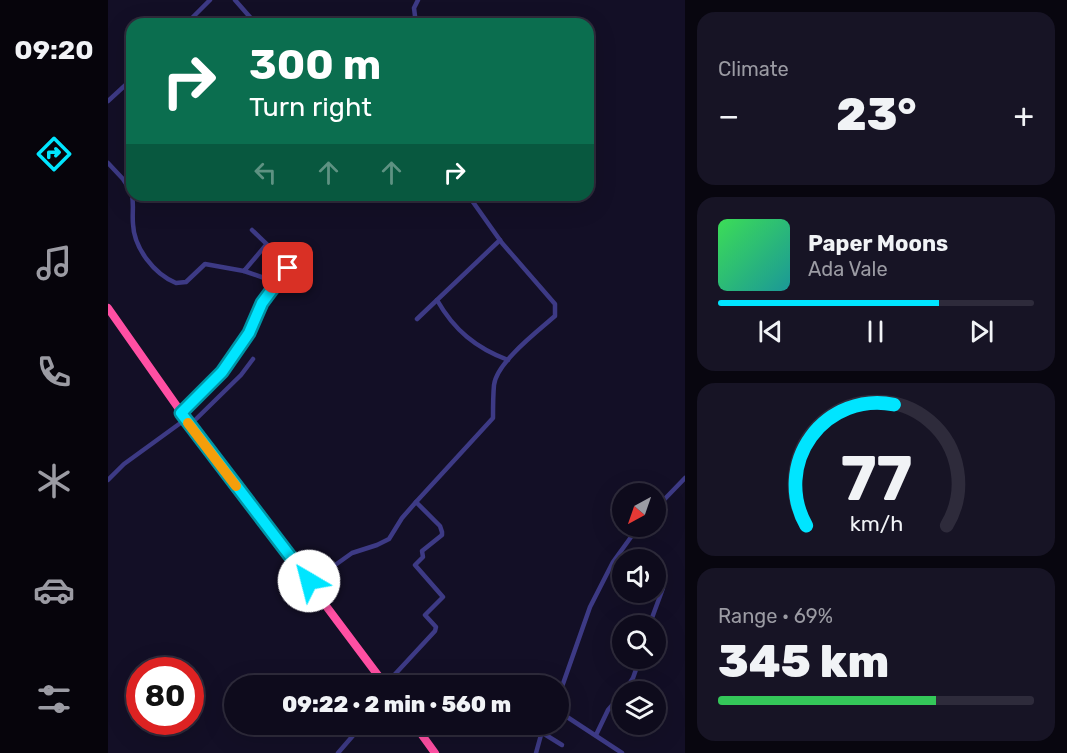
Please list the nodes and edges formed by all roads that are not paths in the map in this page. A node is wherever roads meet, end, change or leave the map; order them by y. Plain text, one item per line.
1 (210, 0) edge
2 (235, 0) edge
3 (418, 0) edge
4 (192, 18) edge
5 (251, 18) edge
6 (415, 18) edge
7 (126, 84) edge
8 (108, 101) edge
9 (108, 163) edge
10 (126, 184) edge
11 (132, 201) edge
12 (472, 201) edge
13 (252, 230) dead end
14 (500, 240) junction
15 (266, 245) junction
16 (244, 271) junction
17 (275, 284) junction
18 (437, 300) junction
19 (108, 308) edge
20 (417, 319) dead end
21 (253, 359) dead end
22 (508, 360) junction
23 (186, 419) junction
24 (684, 478) edge
25 (108, 480) edge
26 (666, 497) edge
27 (416, 502) junction
28 (631, 537) edge
29 (310, 583) junction
30 (379, 675) edge
31 (395, 675) edge
32 (566, 675) edge
33 (612, 705) edge
34 (569, 718) edge
35 (354, 735) edge
36 (422, 735) edge
37 (540, 735) edge
38 (546, 735) edge
39 (596, 735) junction
40 (562, 745) dead end
41 (338, 753) edge
42 (435, 753) edge
43 (536, 753) edge
44 (622, 753) edge

1 - 4 street
2 - 5 street
3 - 6 street
7 - 8 street
9 - 10 street
11 - 16 street
12 - 14 street
13 - 15 street
14 - 18 street
14 - 22 street
15 - 16 street
15 - 17 street
16 - 17 street
17 - 23 street
18 - 20 street
18 - 22 street
19 - 23 highway
21 - 23 street
22 - 27 street
23 - 25 street
23 - 29 highway
24 - 26 street
27 - 29 street
27 - 31 street
28 - 32 street
29 - 30 highway
33 - 39 street
34 - 39 street
35 - 41 street
36 - 42 highway
37 - 43 street
38 - 40 street
39 - 44 street

